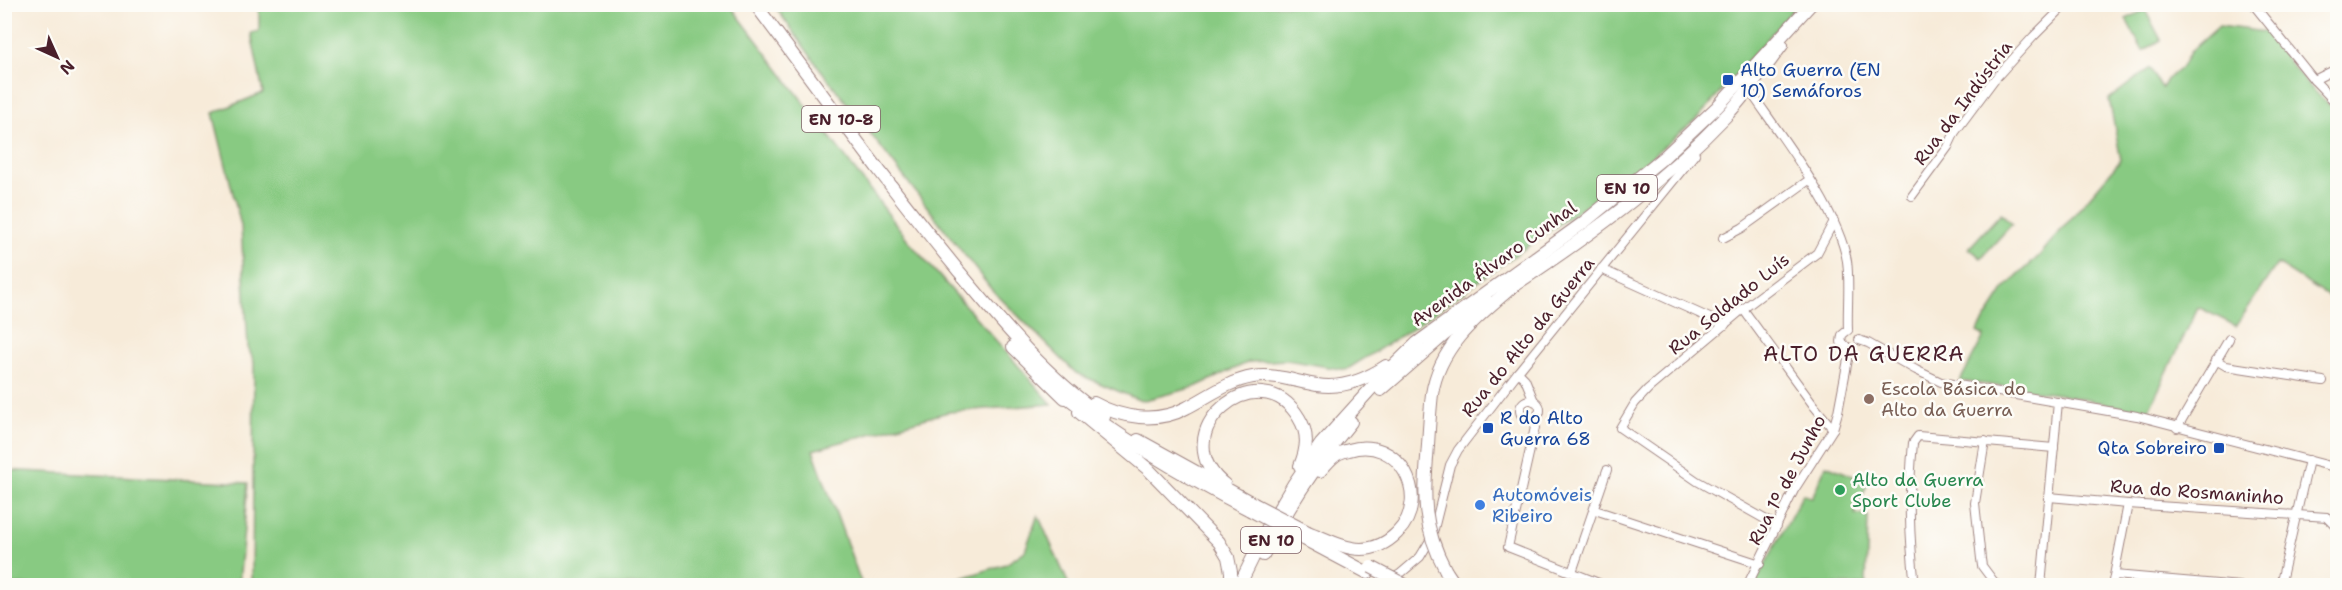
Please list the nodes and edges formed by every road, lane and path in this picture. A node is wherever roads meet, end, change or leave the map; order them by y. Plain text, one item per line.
1 (755, 4) edge
2 (1811, 4) edge
3 (2066, 4) edge
4 (2253, 4) edge
5 (2337, 68) edge
6 (2314, 80) junction
7 (1748, 88) junction
8 (2337, 105) edge
9 (1726, 116) junction
10 (1809, 180) junction
11 (1912, 196) dead end
12 (1834, 221) junction
13 (1723, 238) dead end
14 (1601, 269) junction
15 (1518, 282) junction
16 (1743, 309) junction
17 (1725, 325) junction
18 (1848, 330) junction
19 (2229, 339) dead end
20 (1859, 340) junction
21 (1417, 343) junction
22 (1850, 349) junction
23 (2216, 360) junction
24 (1518, 372) junction
25 (2323, 381) dead end
26 (1062, 388) junction
27 (1534, 401) junction
28 (2058, 402) junction
29 (1538, 414) junction
30 (2176, 428) junction
31 (1833, 429) junction
32 (1985, 441) junction
33 (2054, 448) junction
34 (2309, 460) junction
35 (2337, 468) edge
36 (1607, 470) dead end
37 (1291, 495) junction
38 (2049, 497) junction
39 (2128, 504) junction
40 (1252, 507) junction
41 (1595, 510) junction
42 (2296, 514) junction
43 (1777, 526) junction
44 (2337, 528) edge
45 (1306, 536) junction
46 (1760, 564) junction
47 (1370, 570) junction
48 (1572, 572) junction
49 (2115, 574) junction
50 (1232, 585) edge
51 (1239, 585) edge
52 (1248, 585) edge
53 (1379, 585) edge
54 (1391, 585) edge
55 (1407, 585) edge
56 (1456, 585) edge
57 (1606, 585) edge
58 (1748, 585) edge
59 (1915, 585) edge
60 (1997, 585) edge
61 (2042, 585) edge
62 (2112, 585) edge
63 (2240, 585) edge
64 (2280, 585) edge

1 - 26 main road, EN 10-8
2 - 7 main road, Avenida Álvaro Cunhal / EN 10
2 - 21 main road, Avenida Álvaro Cunhal / EN 10
3 - 11 street, Rua da Indústria
4 - 6 street
5 - 6 street
6 - 8 street
7 - 9 main road, Avenida Álvaro Cunhal / EN 10
7 - 10 street
9 - 14 street, Rua do Alto da Guerra
9 - 15 main road, Avenida Álvaro Cunhal / EN 10
10 - 12 street
10 - 13 street
12 - 16 street, Rua Soldado Luís
12 - 18 street
14 - 17 street
14 - 24 street, Rua do Alto da Guerra
15 - 37 main road, Avenida Álvaro Cunhal / EN 10
15 - 56 main road, bridge
16 - 17 street, Rua Soldado Luís
16 - 31 street
17 - 43 street, Rua Soldado Luís
18 - 20 street
18 - 22 street
19 - 23 street
20 - 22 street
20 - 28 street
21 - 26 main road
21 - 37 main road, Avenida Álvaro Cunhal / EN 10
22 - 31 street, Rua 1º de Junho
23 - 25 street
23 - 30 street
24 - 27 street
24 - 53 street, Rua do Alto da Guerra
26 - 40 main road, EN 10-8
26 - 50 main road
27 - 29 street
27 - 29 street
28 - 30 street
28 - 33 street
29 - 48 street
30 - 34 street
31 - 43 street, Rua 1º de Junho
32 - 33 street
32 - 59 street
32 - 60 street
33 - 38 street
34 - 35 street
34 - 42 street
36 - 41 street
37 - 40 main road
37 - 45 main road
37 - 51 main road, Avenida Álvaro Cunhal / EN 10
37 - 52 main road, Avenida Álvaro Cunhal / EN 10
38 - 39 street, Rua do Rosmaninho
38 - 61 street
39 - 42 street, Rua do Rosmaninho
39 - 49 street
40 - 45 main road, EN 10-8, bridge
41 - 46 street
41 - 48 street
42 - 44 street, Rua do Rosmaninho
42 - 64 street
43 - 46 street, Rua 1º de Junho
45 - 47 main road, EN 10-8
46 - 58 street, Rua 1º de Junho
47 - 54 main road, EN 10-8
47 - 55 main road, EN 10-8, bridge
48 - 57 street
49 - 62 street
49 - 63 street

